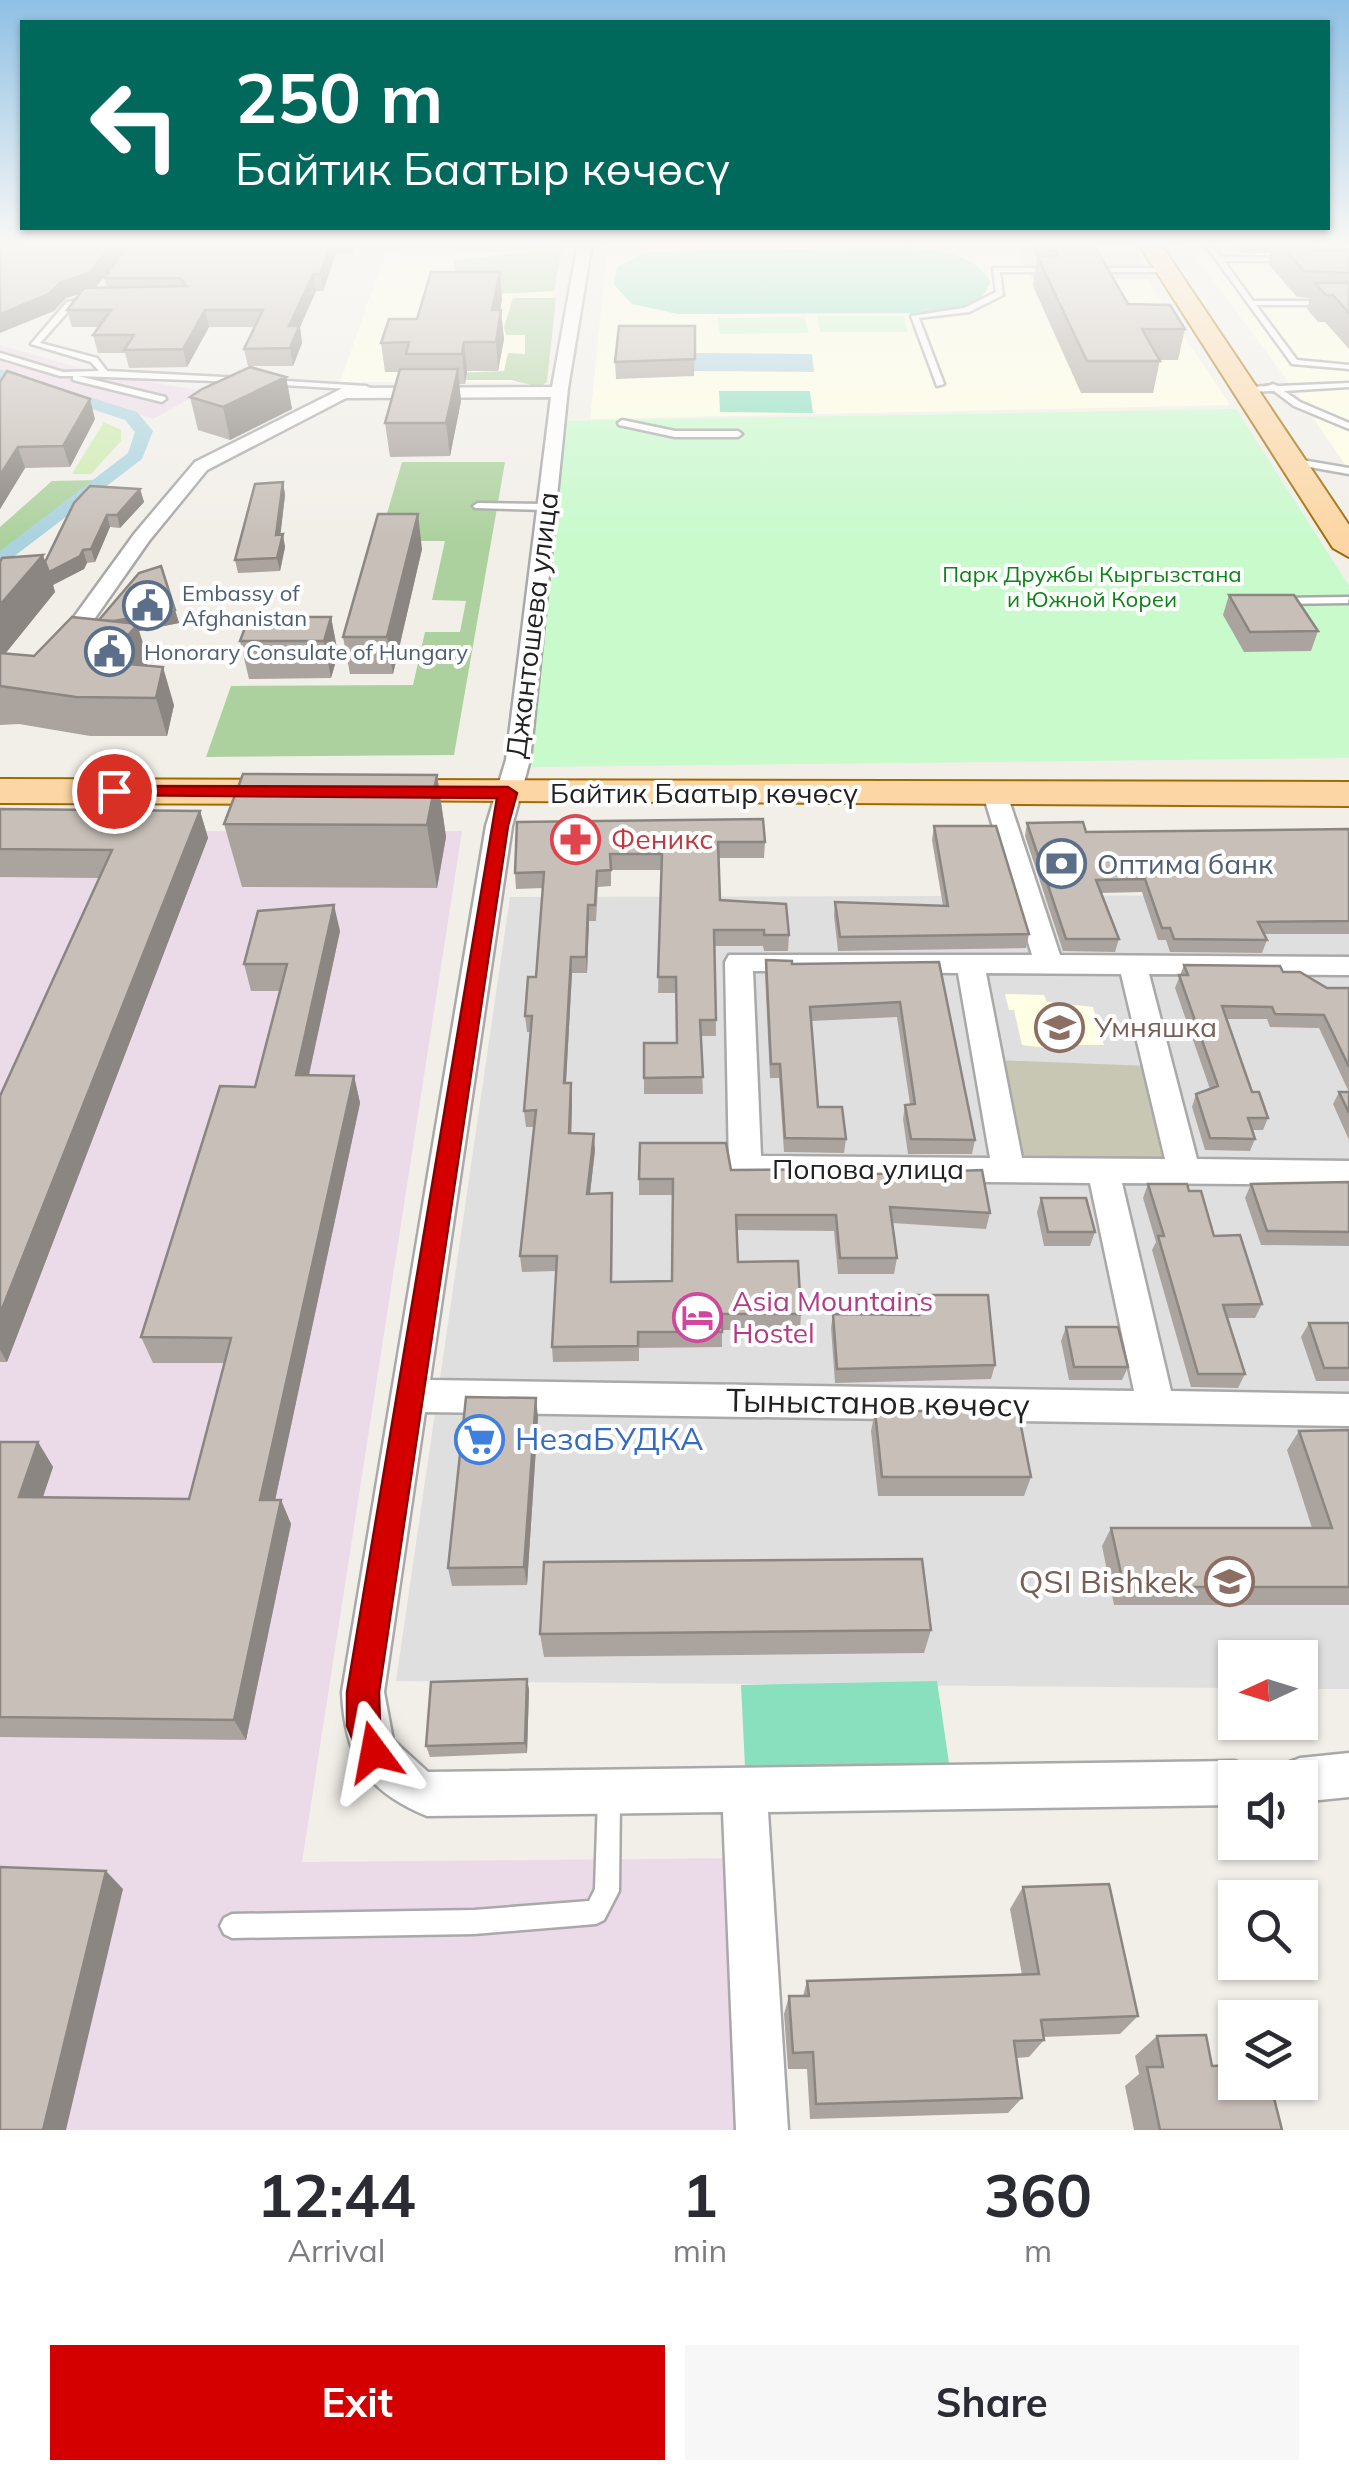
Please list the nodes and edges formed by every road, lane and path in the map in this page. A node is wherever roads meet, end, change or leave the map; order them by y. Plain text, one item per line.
1 (36, 342) edge
2 (568, 342) edge
3 (925, 342) edge
4 (1214, 342) edge
5 (1281, 342) edge
6 (0, 356) edge
7 (1349, 367) edge
8 (106, 373) junction
9 (63, 374) junction
10 (247, 380) edge
11 (264, 382) edge
12 (940, 384) dead end
13 (1349, 385) edge
14 (1274, 386) junction
15 (560, 390) junction
16 (1244, 390) junction
17 (162, 399) dead end
18 (622, 423) dead end
19 (1349, 426) edge
20 (738, 434) dead end
21 (1290, 461) junction
22 (1349, 471) edge
23 (478, 506) dead end
24 (546, 507) junction
25 (1349, 548) edge
26 (1348, 600) edge
27 (1277, 601) edge
28 (46, 672) edge
29 (0, 791) edge
30 (508, 793) junction
31 (995, 794) junction
32 (1349, 794) edge
33 (970, 964) junction
34 (1049, 964) junction
35 (1132, 965) junction
36 (1349, 966) edge
37 (1008, 1170) junction
38 (1103, 1171) junction
39 (1184, 1172) junction
40 (1349, 1174) edge
41 (408, 1396) junction
42 (1156, 1407) junction
43 (1349, 1410) edge
44 (1349, 1775) edge
45 (1318, 1778) edge
46 (1218, 1783) edge
47 (744, 1789) junction
48 (609, 1792) junction
49 (232, 1926) dead end
50 (762, 2130) edge

1 - 8 lane
2 - 15 street, Джантошева улица
3 - 12 lane
4 - 16 main road
5 - 7 lane
6 - 9 lane
8 - 9 lane
8 - 10 lane
9 - 17 lane
11 - 15 lane
13 - 14 lane
14 - 16 lane
14 - 19 lane
15 - 24 street, Джантошева улица
15 - 28 street
16 - 21 main road
18 - 20 lane
21 - 22 lane
21 - 25 main road
23 - 24 lane
24 - 30 street, Джантошева улица
26 - 27 lane
29 - 30 main road, Байтик Баатыр көчөсү
30 - 31 main road, Байтик Баатыр көчөсү
30 - 41 street, Джантошева улица
31 - 32 main road, Байтик Баатыр көчөсү
31 - 34 street
33 - 34 street, Попова улица
33 - 37 street, Попова улица
33 - 37 street, Попова улица
34 - 35 street, Попова улица
35 - 36 street, Попова улица
35 - 39 street
37 - 38 street, Попова улица
38 - 39 street, Попова улица
38 - 42 street
39 - 40 street, Попова улица
41 - 42 street, Тыныстанов көчөсү
41 - 48 street, Джантошева улица
42 - 43 street, Тыныстанов көчөсү
44 - 45 street
46 - 47 street
47 - 48 street
47 - 50 street
48 - 49 lane

